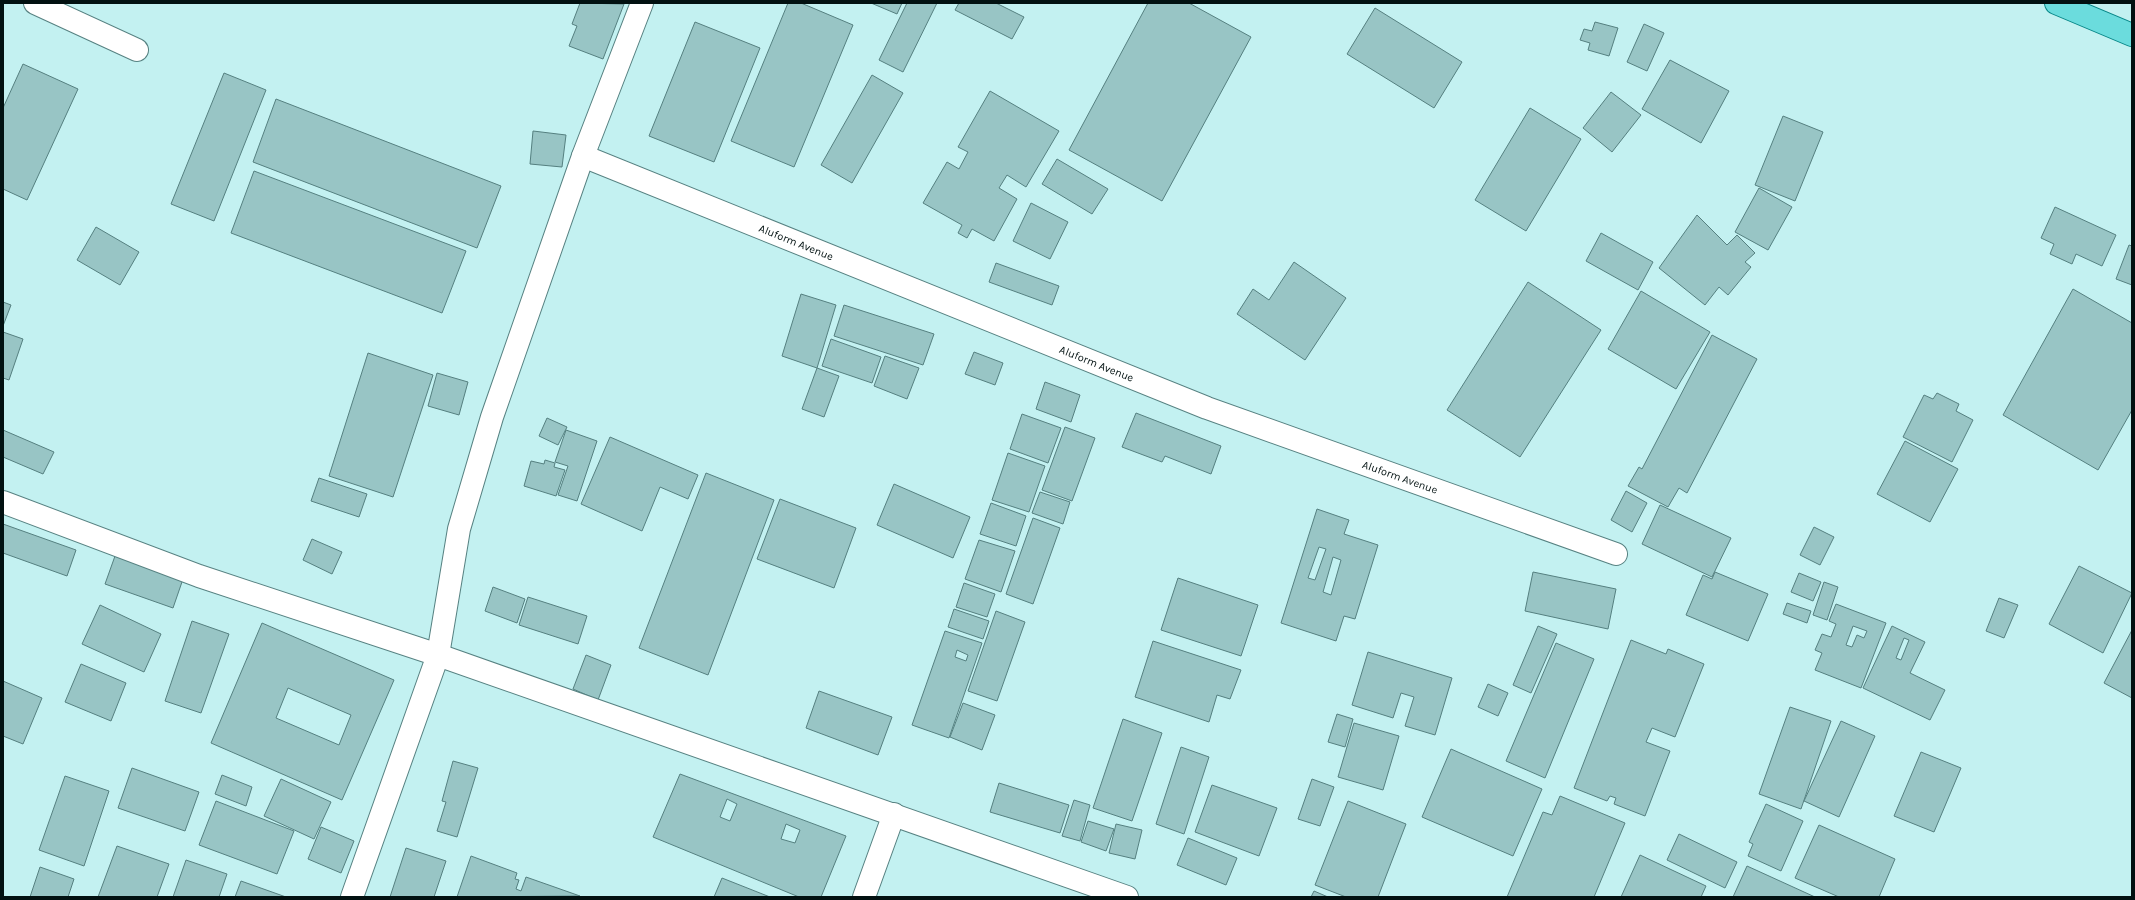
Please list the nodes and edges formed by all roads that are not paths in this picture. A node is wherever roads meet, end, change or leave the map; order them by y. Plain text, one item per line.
1 (35, 3) edge
2 (642, 3) edge
3 (2056, 3) edge
4 (2132, 35) edge
5 (137, 50) dead end
6 (583, 156) junction
7 (3, 502) edge
8 (1616, 554) dead end
9 (438, 655) junction
10 (894, 814) junction
11 (352, 897) edge
12 (864, 897) edge
13 (1127, 897) edge

1 - 5 street
2 - 6 street
3 - 4 main road
6 - 8 street, Aluform Avenue
6 - 9 street
7 - 9 street
9 - 10 street
9 - 11 street
10 - 12 street
10 - 13 street

